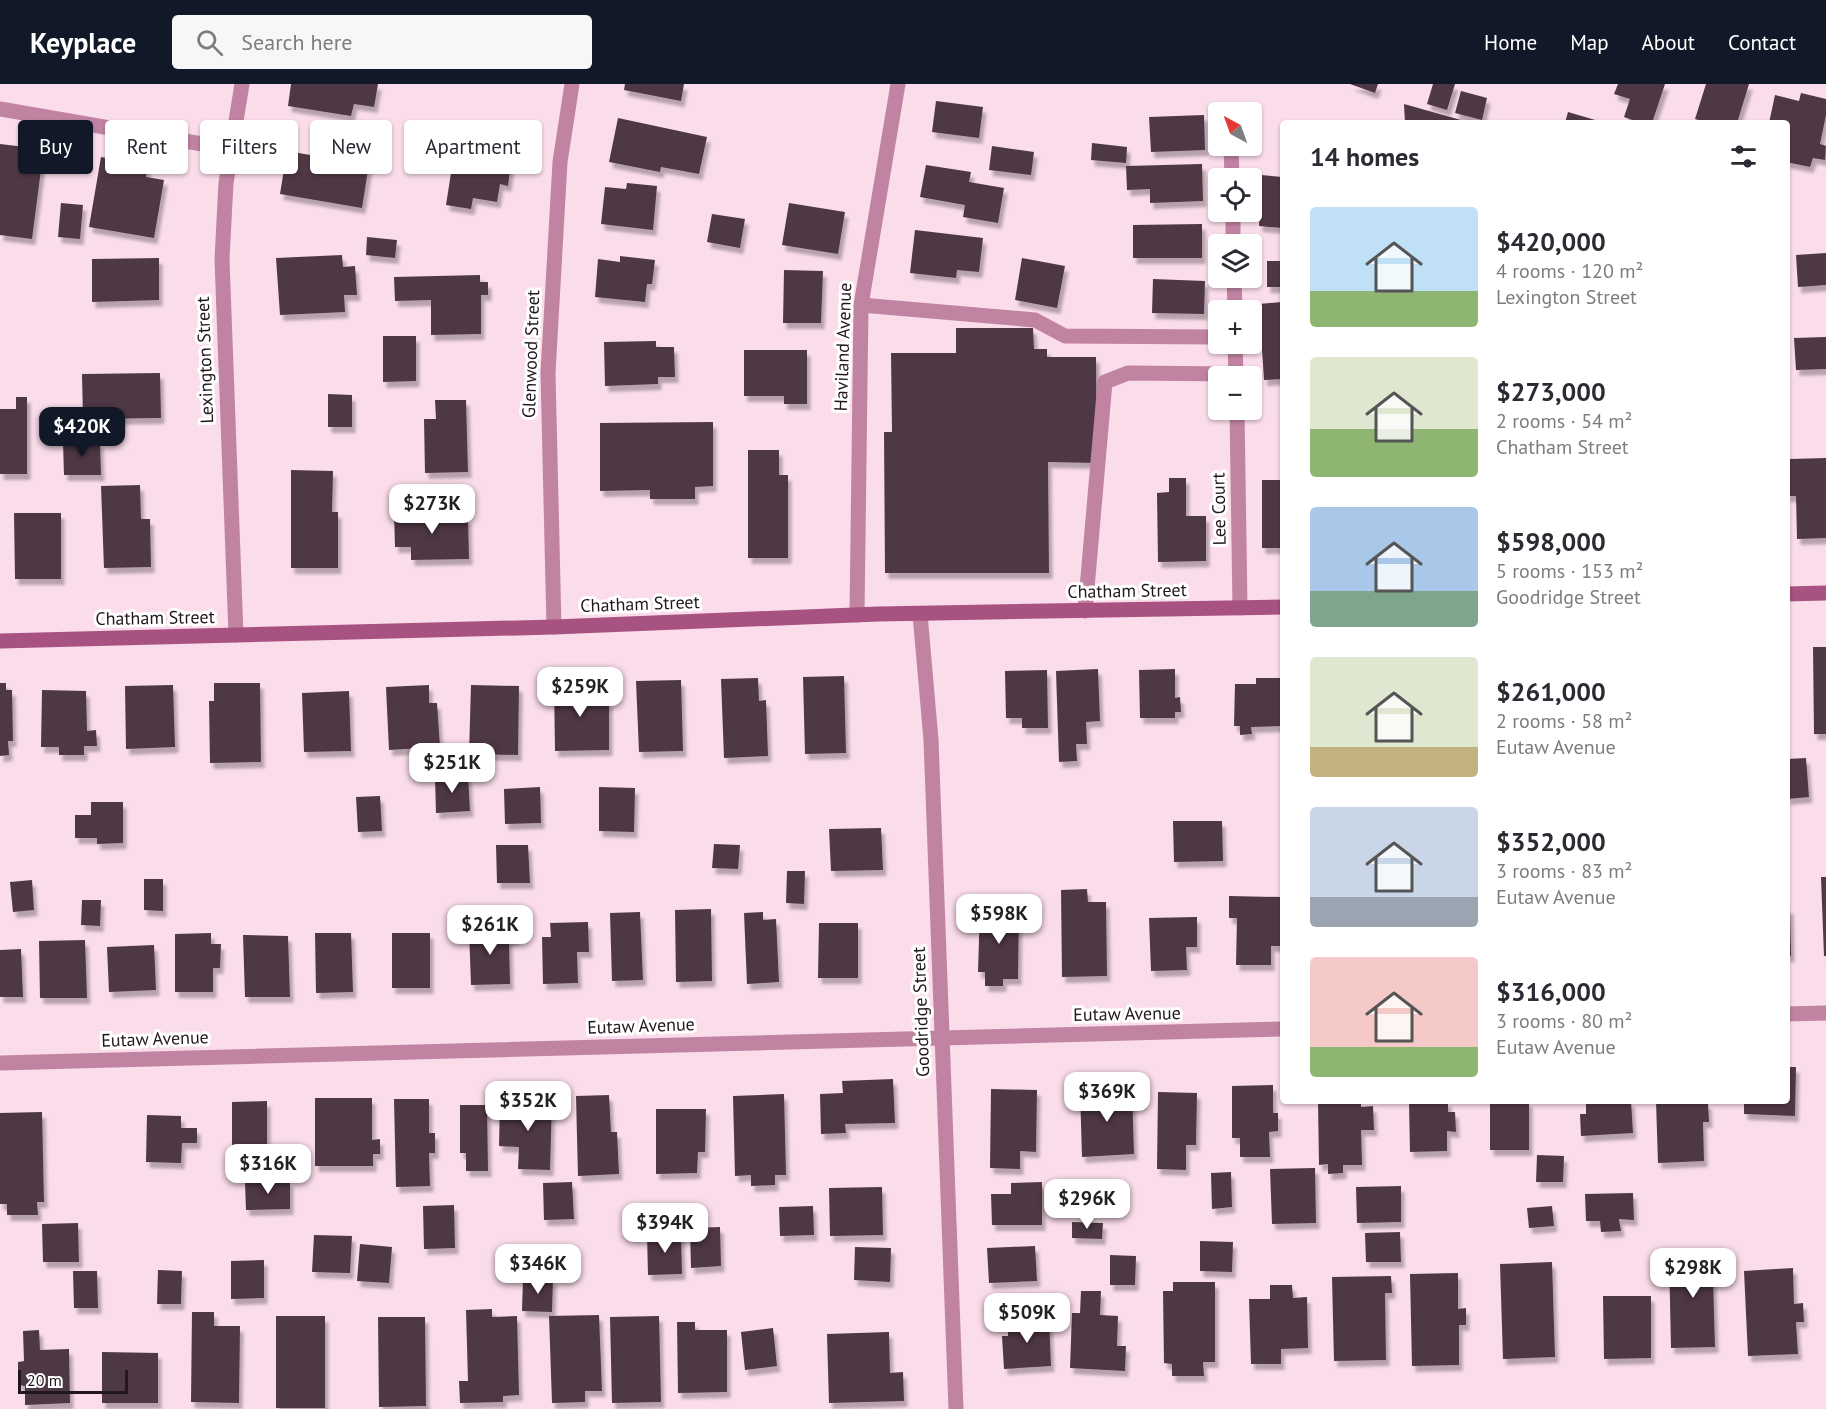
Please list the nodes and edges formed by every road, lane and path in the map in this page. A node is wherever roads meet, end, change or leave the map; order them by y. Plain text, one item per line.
1 (242, 84) edge
2 (572, 84) edge
3 (898, 84) edge
4 (0, 110) edge
5 (236, 120) edge
6 (200, 144) edge
7 (229, 174) edge
8 (861, 305) junction
9 (1208, 338) edge
10 (1208, 375) edge
11 (1236, 420) edge
12 (1826, 593) edge
13 (1790, 594) edge
14 (1280, 607) edge
15 (1240, 608) junction
16 (1085, 611) junction
17 (920, 614) junction
18 (857, 615) junction
19 (554, 627) junction
20 (236, 635) junction
21 (0, 641) edge
22 (1826, 1013) edge
23 (1790, 1014) edge
24 (1280, 1029) edge
25 (941, 1038) junction
26 (0, 1063) edge
27 (956, 1409) edge

1 - 5 street, Lexington Street
2 - 19 street, Glenwood Street
3 - 8 street, Haviland Avenue
4 - 6 street
7 - 20 street, Lexington Street
8 - 9 street
8 - 18 street, Haviland Avenue
10 - 16 street
11 - 15 street, Lee Court
12 - 13 main road
14 - 15 main road, Chatham Street
15 - 16 main road, Chatham Street
16 - 17 main road, Chatham Street
17 - 18 main road, Chatham Street
17 - 25 street, Goodridge Street
18 - 19 main road, Chatham Street
19 - 20 main road, Chatham Street
20 - 21 main road, Chatham Street
22 - 23 street
24 - 25 street, Eutaw Avenue
25 - 26 street, Eutaw Avenue
25 - 27 street, Goodridge Street

